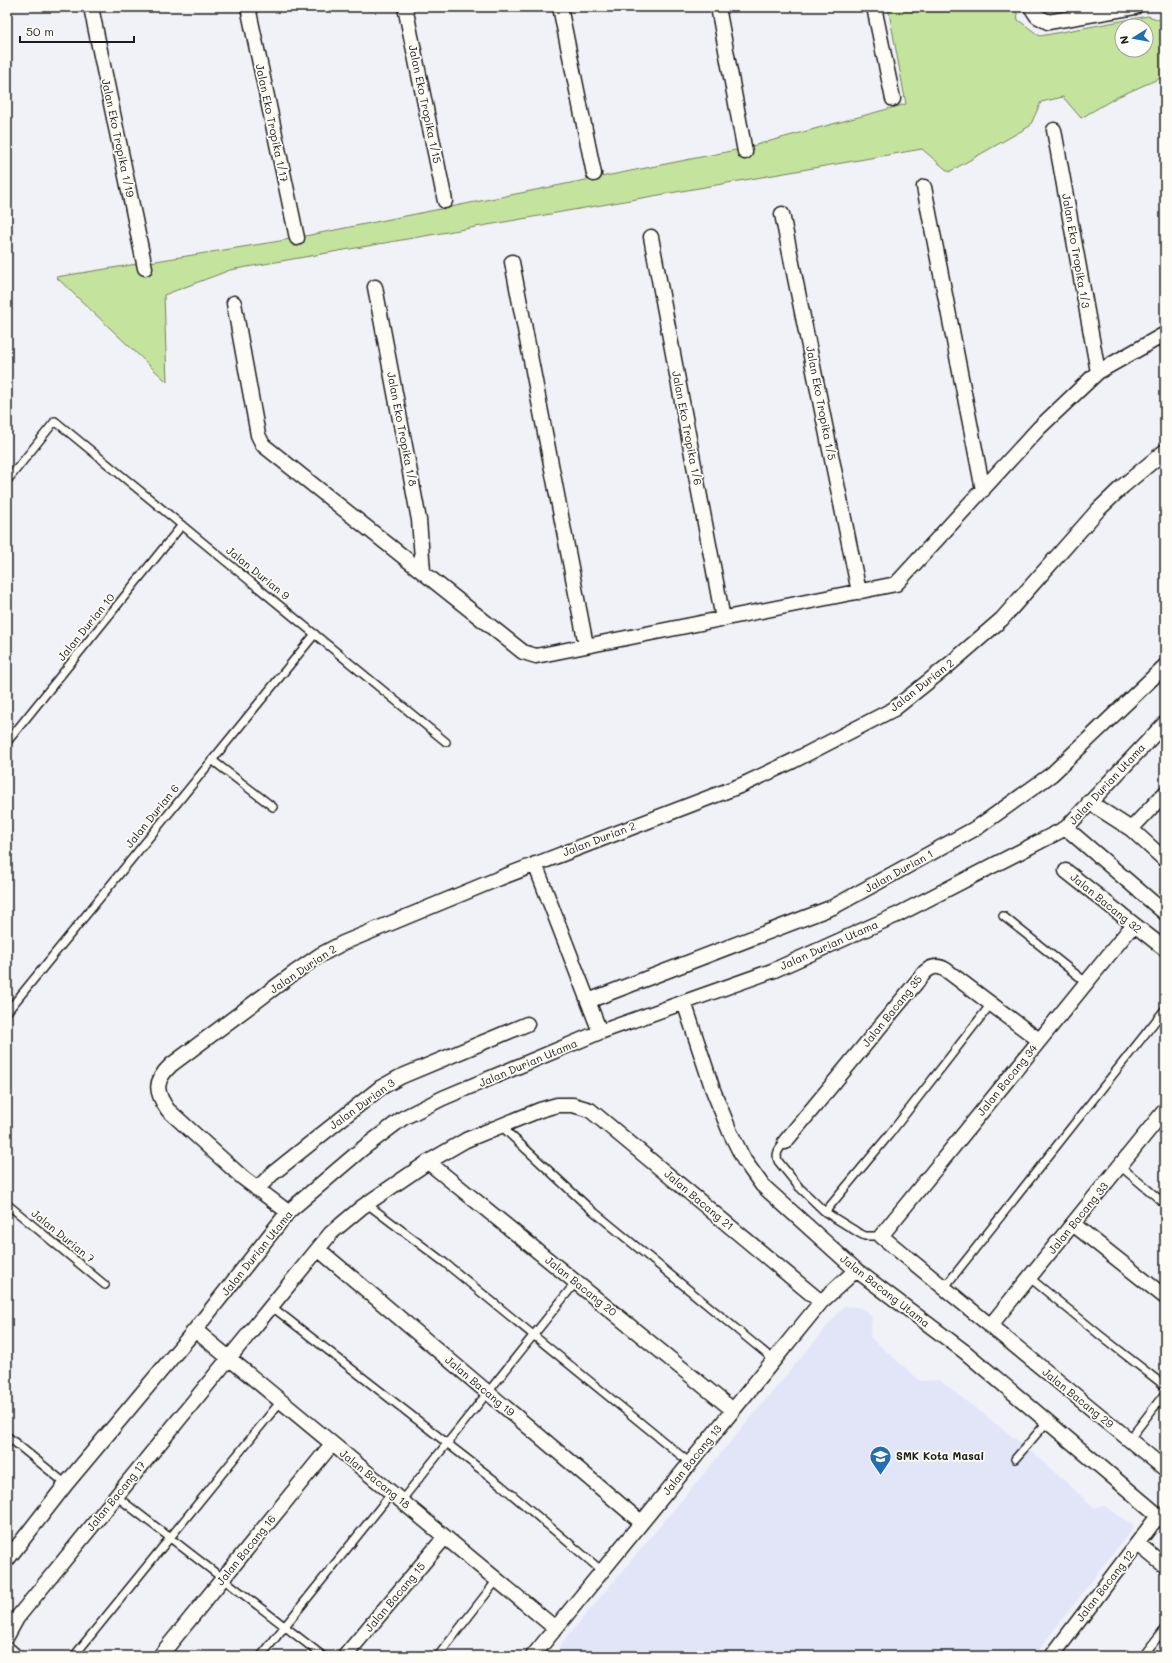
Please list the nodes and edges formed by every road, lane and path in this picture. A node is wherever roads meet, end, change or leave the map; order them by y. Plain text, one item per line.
1 (91, 7) edge
2 (248, 7) edge
3 (405, 7) edge
4 (560, 7) edge
5 (718, 7) edge
6 (874, 7) edge
7 (1031, 7) edge
8 (1135, 7) edge
9 (893, 99) dead end
10 (1054, 130) dead end
11 (745, 152) dead end
12 (594, 174) dead end
13 (924, 187) dead end
14 (445, 201) dead end
15 (782, 214) dead end
16 (651, 237) dead end
17 (297, 238) dead end
18 (512, 262) dead end
19 (145, 268) dead end
20 (375, 287) dead end
21 (234, 303) dead end
22 (1165, 334) edge
23 (1098, 372) junction
24 (1165, 451) edge
25 (7, 481) edge
26 (983, 490) junction
27 (182, 525) junction
28 (423, 571) junction
29 (859, 592) junction
30 (723, 618) junction
31 (315, 634) junction
32 (586, 645) junction
33 (1165, 666) edge
34 (1165, 723) edge
35 (7, 742) edge
36 (446, 742) dead end
37 (212, 760) junction
38 (1165, 792) edge
39 (1090, 802) junction
40 (273, 808) dead end
41 (1066, 828) junction
42 (1131, 829) junction
43 (1165, 860) edge
44 (535, 864) junction
45 (1066, 871) dead end
46 (1165, 913) edge
47 (1003, 916) dead end
48 (1133, 925) junction
49 (1165, 950) edge
50 (1086, 983) junction
51 (588, 1001) junction
52 (684, 1002) junction
53 (991, 1004) junction
54 (1165, 1009) edge
55 (7, 1012) edge
56 (527, 1024) dead end
57 (600, 1032) junction
58 (1040, 1040) junction
59 (573, 1105) joint
60 (1165, 1110) edge
61 (501, 1126) junction
62 (785, 1142) joint
63 (428, 1162) junction
64 (1120, 1166) junction
65 (257, 1189) junction
66 (7, 1204) edge
67 (367, 1204) junction
68 (1165, 1204) edge
69 (288, 1212) junction
70 (825, 1212) junction
71 (1073, 1224) junction
72 (881, 1236) junction
73 (318, 1249) junction
74 (856, 1270) junction
75 (1030, 1278) junction
76 (576, 1282) junction
77 (105, 1285) dead end
78 (944, 1288) junction
79 (1165, 1297) edge
80 (821, 1302) junction
81 (271, 1306) junction
82 (990, 1326) junction
83 (195, 1330) junction
84 (534, 1335) junction
85 (228, 1358) junction
86 (774, 1360) junction
87 (1165, 1386) edge
88 (488, 1393) junction
89 (1165, 1393) edge
90 (281, 1401) junction
91 (733, 1410) junction
92 (1048, 1421) junction
93 (7, 1436) edge
94 (1129, 1440) junction
95 (332, 1444) junction
96 (447, 1444) junction
97 (1015, 1459) dead end
98 (690, 1463) junction
99 (1165, 1469) edge
100 (66, 1484) junction
101 (116, 1496) junction
102 (396, 1497) junction
103 (1162, 1519) edge
104 (641, 1522) junction
105 (445, 1537) junction
106 (170, 1538) junction
107 (1138, 1544) junction
108 (7, 1560) edge
109 (1165, 1566) edge
110 (602, 1571) junction
111 (223, 1579) junction
112 (497, 1580) junction
113 (284, 1626) junction
114 (555, 1628) junction
115 (1165, 1628) edge
116 (7, 1636) edge
117 (7, 1649) edge
118 (15, 1656) edge
119 (74, 1656) edge
120 (160, 1656) edge
121 (261, 1656) edge
122 (323, 1656) edge
123 (345, 1656) edge
124 (438, 1656) edge
125 (533, 1656) edge
126 (1052, 1656) edge
127 (1143, 1656) edge

1 - 19 street, Jalan Eko Tropika 1/19
2 - 17 street, Jalan Eko Tropika 1/17
3 - 14 street, Jalan Eko Tropika 1/15
4 - 12 street
5 - 11 street
6 - 9 street
7 - 8 street
10 - 23 street, Jalan Eko Tropika 1/3
13 - 26 street
15 - 29 street, Jalan Eko Tropika 1/5
16 - 30 street, Jalan Eko Tropika 1/6
18 - 32 street
20 - 28 street, Jalan Eko Tropika 1/8
21 - 28 street
22 - 23 street
23 - 26 street
24 - 44 street, Jalan Durian 2
25 - 27 lane, Jalan Durian 9
26 - 29 street
27 - 31 lane, Jalan Durian 9
27 - 35 lane, Jalan Durian 10
28 - 32 street
29 - 30 street
30 - 32 street
31 - 36 lane, Jalan Durian 9
31 - 37 lane, Jalan Durian 6
33 - 51 street, Jalan Durian 1
34 - 39 street, Jalan Durian Utama
37 - 40 lane
37 - 55 lane, Jalan Durian 6
38 - 42 street
39 - 41 street, Jalan Durian Utama
39 - 42 street
41 - 46 street
41 - 52 street, Jalan Durian Utama
42 - 43 street
44 - 51 street
44 - 65 street, Jalan Durian 2
45 - 48 street, Jalan Bacang 32
47 - 50 lane
48 - 49 street, Jalan Bacang 32
48 - 50 street, Jalan Bacang 34
50 - 58 street, Jalan Bacang 34
51 - 57 street
52 - 57 street, Jalan Durian Utama
52 - 74 street, Jalan Bacang Utama
53 - 58 street, Jalan Bacang 35
53 - 62 street, Jalan Bacang 35
53 - 70 lane
54 - 78 lane
56 - 65 street, Jalan Durian 3
57 - 69 street, Jalan Durian Utama
58 - 72 street, Jalan Bacang 34
59 - 61 street, Jalan Bacang 17
59 - 80 street, Jalan Bacang 21
60 - 64 street, Jalan Bacang 33
61 - 63 street, Jalan Bacang 17
61 - 86 lane
62 - 70 lane
63 - 67 street, Jalan Bacang 17
63 - 76 street, Jalan Bacang 20
64 - 68 lane
64 - 71 street, Jalan Bacang 33
65 - 69 street, Jalan Durian 2
66 - 77 lane, Jalan Durian 7
67 - 73 street, Jalan Bacang 17
67 - 84 lane
69 - 83 street, Jalan Durian Utama
70 - 72 lane
71 - 75 street, Jalan Bacang 33
71 - 79 street
72 - 78 street, Jalan Bacang 29
73 - 81 street, Jalan Bacang 17
73 - 88 street, Jalan Bacang 19
74 - 80 street, Jalan Bacang 13
74 - 92 street, Jalan Bacang Utama
75 - 82 street, Jalan Bacang 33
75 - 87 lane
76 - 84 lane
76 - 91 street, Jalan Bacang 20
78 - 82 street, Jalan Bacang 29
80 - 86 street, Jalan Bacang 13
81 - 85 street, Jalan Bacang 17
81 - 96 lane
82 - 94 street, Jalan Bacang 29
83 - 85 street, Jalan Bacang 18
83 - 100 street, Jalan Durian Utama
84 - 88 lane
84 - 98 lane
85 - 90 street, Jalan Bacang 18
85 - 101 street, Jalan Bacang 17
86 - 91 street, Jalan Bacang 13
88 - 96 lane
88 - 104 street, Jalan Bacang 19
89 - 94 lane
90 - 95 street, Jalan Bacang 18
90 - 106 lane
91 - 98 street, Jalan Bacang 13
92 - 97 lane
92 - 103 street, Jalan Bacang Utama
93 - 100 lane
94 - 99 street, Jalan Bacang 29
95 - 102 street, Jalan Bacang 18
95 - 111 street, Jalan Bacang 16
96 - 102 lane
96 - 110 lane
98 - 104 street, Jalan Bacang 13
100 - 108 street, Jalan Durian Utama
101 - 106 lane
101 - 116 street, Jalan Bacang 17
102 - 105 street, Jalan Bacang 18
102 - 113 lane
103 - 107 street, Jalan Bacang 12
104 - 110 street, Jalan Bacang 13
105 - 112 street, Jalan Bacang 18
105 - 123 street, Jalan Bacang 15
106 - 111 lane
106 - 119 lane
107 - 109 street
107 - 126 street, Jalan Bacang 12
110 - 114 street, Jalan Bacang 13
111 - 113 lane
111 - 120 street, Jalan Bacang 16
112 - 114 street, Jalan Bacang 18
112 - 124 lane
113 - 121 lane
113 - 122 lane
114 - 125 street, Jalan Bacang 13
115 - 127 lane
117 - 118 street

